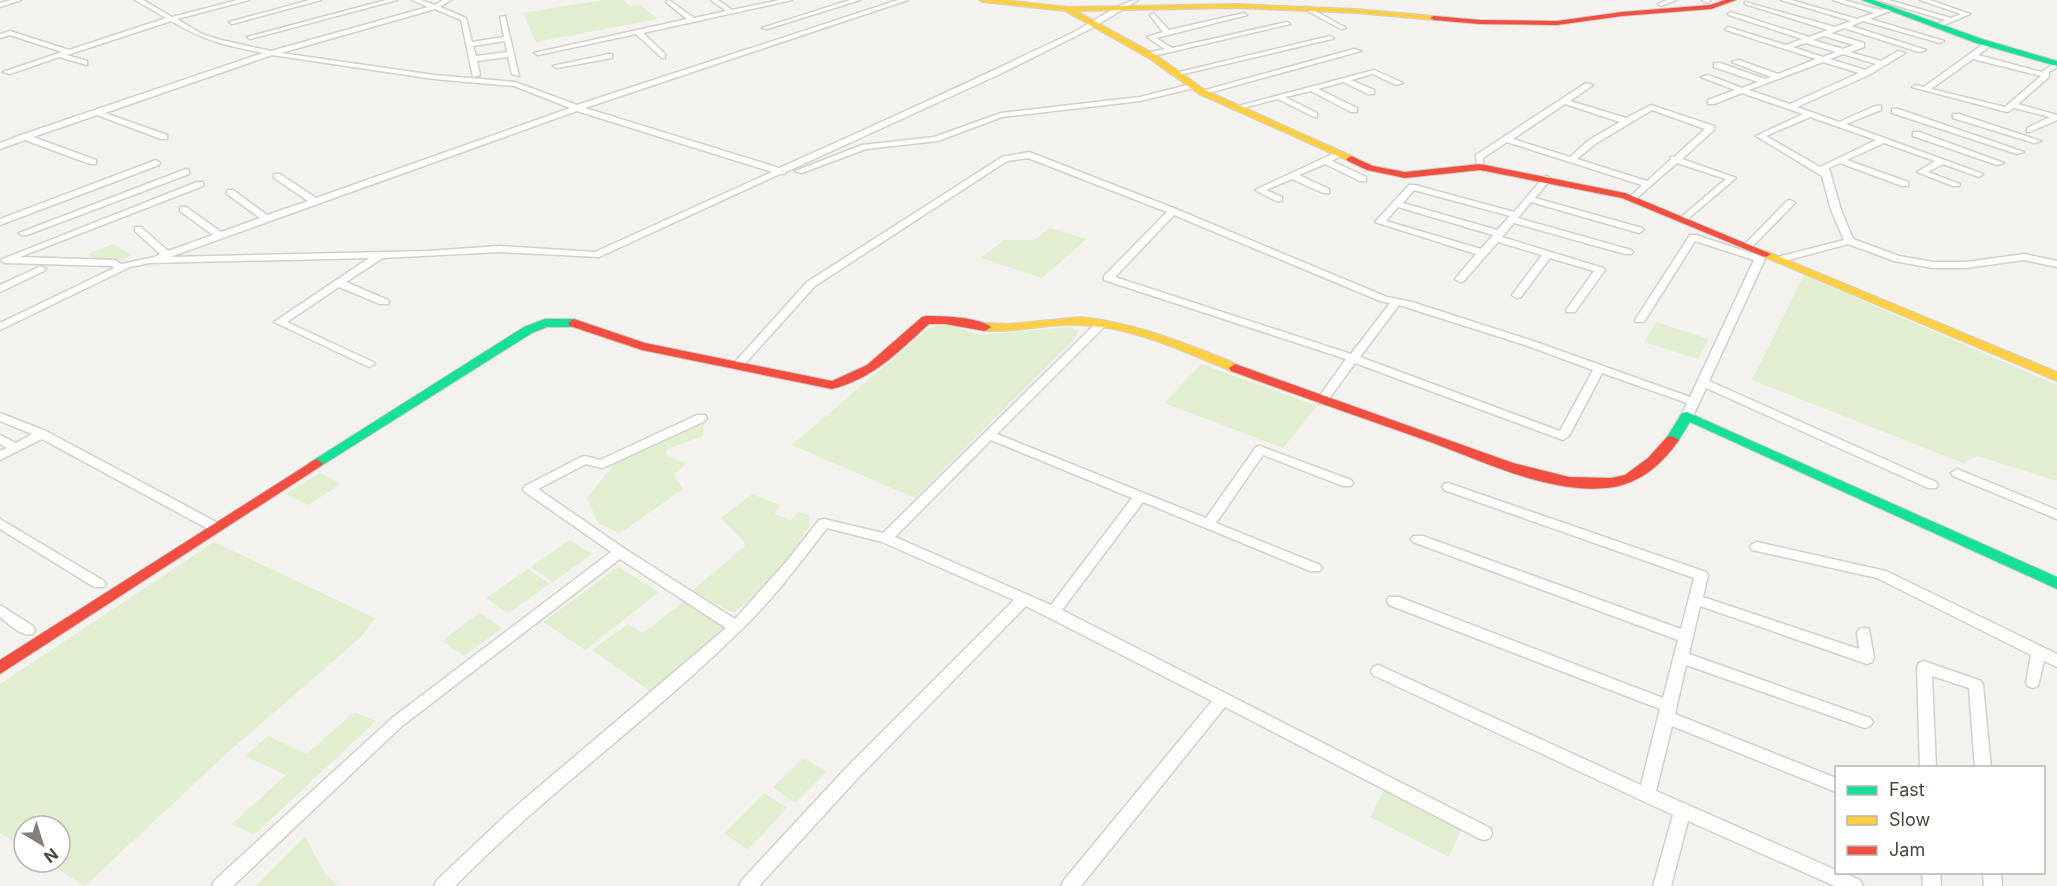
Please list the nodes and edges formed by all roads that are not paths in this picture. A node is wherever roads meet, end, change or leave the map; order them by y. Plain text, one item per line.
1 (18, 0) edge
2 (138, 0) edge
3 (246, 0) edge
4 (318, 0) edge
5 (394, 0) edge
6 (415, 0) edge
7 (448, 0) edge
8 (714, 0) edge
9 (789, 0) edge
10 (856, 0) edge
11 (904, 0) edge
12 (983, 0) edge
13 (1135, 0) edge
14 (1673, 0) edge
15 (1732, 0) edge
16 (1784, 0) edge
17 (1836, 0) edge
18 (1866, 0) edge
19 (1923, 0) edge
20 (669, 2) dead end
21 (766, 2) edge
22 (813, 3) dead end
23 (1747, 3) dead end
24 (1661, 4) dead end
25 (0, 5) edge
26 (435, 7) junction
27 (1884, 7) edge
28 (827, 8) junction
29 (1120, 8) junction
30 (1306, 8) junction
31 (1067, 9) junction
32 (731, 12) junction
33 (790, 12) dead end
34 (1731, 14) dead end
35 (1154, 15) dead end
36 (1244, 15) dead end
37 (503, 17) dead end
38 (801, 17) junction
39 (854, 18) junction
40 (171, 20) junction
41 (692, 20) junction
42 (1860, 20) junction
43 (1951, 20) junction
44 (232, 22) dead end
45 (1287, 24) dead end
46 (1094, 25) junction
47 (1844, 26) junction
48 (1937, 26) junction
49 (1342, 28) dead end
50 (282, 29) junction
51 (1834, 29) junction
52 (0, 30) edge
53 (1728, 30) dead end
54 (638, 32) junction
55 (10, 33) junction
56 (1168, 33) junction
57 (1823, 33) junction
58 (290, 34) dead end
59 (0, 36) edge
60 (250, 37) dead end
61 (299, 38) dead end
62 (1330, 38) dead end
63 (507, 39) junction
64 (792, 39) junction
65 (1807, 39) junction
66 (597, 40) junction
67 (1940, 41) dead end
68 (307, 42) junction
69 (470, 44) junction
70 (1989, 44) junction
71 (1785, 48) junction
72 (1281, 49) junction
73 (1171, 50) junction
74 (1922, 50) dead end
75 (1357, 51) dead end
76 (69, 52) junction
77 (271, 52) junction
78 (538, 52) dead end
79 (1844, 52) junction
80 (1901, 53) dead end
81 (511, 54) junction
82 (1290, 54) dead end
83 (59, 55) junction
84 (1149, 55) junction
85 (609, 56) junction
86 (662, 56) dead end
87 (1972, 56) junction
88 (1299, 59) dead end
89 (473, 60) junction
90 (1822, 60) junction
91 (1736, 62) dead end
92 (84, 63) dead end
93 (616, 64) dead end
94 (1309, 64) junction
95 (1882, 64) junction
96 (1717, 65) dead end
97 (557, 66) dead end
98 (2049, 68) edge
99 (2, 72) edge
100 (1866, 73) junction
101 (516, 74) dead end
102 (1175, 74) junction
103 (476, 75) dead end
104 (1776, 76) junction
105 (1704, 77) dead end
106 (1344, 80) junction
107 (2057, 80) edge
108 (1763, 81) junction
109 (1399, 83) dead end
110 (1589, 85) dead end
111 (1916, 87) dead end
112 (1311, 88) junction
113 (1197, 89) junction
114 (1926, 89) junction
115 (1740, 90) junction
116 (1371, 92) dead end
117 (1278, 97) junction
118 (1564, 101) junction
119 (1711, 102) dead end
120 (2011, 105) junction
121 (1790, 107) junction
122 (577, 108) junction
123 (1235, 108) junction
124 (1878, 108) dead end
125 (1354, 110) dead end
126 (1894, 111) dead end
127 (95, 112) junction
128 (1810, 114) junction
129 (1314, 115) dead end
130 (2057, 117) edge
131 (1626, 121) junction
132 (1838, 124) junction
133 (1936, 125) junction
134 (2030, 130) dead end
135 (1916, 134) junction
136 (24, 137) junction
137 (164, 137) dead end
138 (1505, 139) junction
139 (1882, 141) junction
140 (2037, 141) dead end
141 (1894, 145) junction
142 (0, 146) edge
143 (2020, 152) dead end
144 (1340, 154) junction
145 (1674, 159) junction
146 (1571, 160) junction
147 (1839, 160) junction
148 (1325, 161) junction
149 (1942, 161) junction
150 (93, 162) dead end
151 (156, 163) dead end
152 (2000, 163) dead end
153 (1480, 167) junction
154 (186, 172) dead end
155 (779, 172) junction
156 (1825, 174) junction
157 (1980, 174) dead end
158 (277, 176) dead end
159 (1291, 176) junction
160 (1363, 179) dead end
161 (1546, 179) junction
162 (200, 184) dead end
163 (1648, 184) junction
164 (1905, 184) dead end
165 (1956, 184) dead end
166 (1326, 191) dead end
167 (230, 192) dead end
168 (1279, 199) dead end
169 (1529, 199) junction
170 (1632, 199) junction
171 (314, 200) junction
172 (1790, 203) dead end
173 (1396, 204) junction
174 (183, 209) dead end
175 (1173, 211) junction
176 (115, 217) junction
177 (1513, 217) junction
178 (265, 218) junction
179 (1683, 220) junction
180 (2, 221) edge
181 (1639, 230) dead end
182 (24, 233) junction
183 (73, 233) junction
184 (219, 235) junction
185 (1497, 236) junction
186 (83, 239) dead end
187 (1849, 241) junction
188 (44, 245) junction
189 (1748, 246) junction
190 (1628, 252) dead end
191 (1482, 253) junction
192 (166, 254) junction
193 (1548, 254) junction
194 (380, 255) junction
195 (3, 260) edge
196 (150, 260) junction
197 (1781, 260) junction
198 (2057, 264) edge
199 (120, 268) junction
200 (41, 269) dead end
201 (1460, 279) dead end
202 (339, 283) junction
203 (0, 289) edge
204 (1517, 295) dead end
205 (384, 302) dead end
206 (1396, 302) junction
207 (1571, 310) dead end
208 (1640, 321) dead end
209 (1101, 324) junction
210 (0, 327) edge
211 (1353, 358) junction
212 (369, 364) dead end
213 (738, 365) junction
214 (1599, 368) junction
215 (2057, 377) edge
216 (1703, 383) junction
217 (1322, 401) junction
218 (1694, 402) junction
219 (1687, 416) junction
220 (0, 417) edge
221 (701, 418) dead end
222 (42, 434) junction
223 (989, 435) junction
224 (0, 439) edge
225 (17, 448) junction
226 (0, 456) edge
227 (1957, 472) dead end
228 (1347, 483) dead end
229 (1932, 485) dead end
230 (1448, 488) dead end
231 (1140, 497) junction
232 (2057, 515) edge
233 (0, 523) edge
234 (1208, 525) junction
235 (215, 527) junction
236 (886, 538) junction
237 (1419, 539) dead end
238 (1757, 548) dead end
239 (620, 552) junction
240 (1315, 568) dead end
241 (2057, 583) edge
242 (99, 584) dead end
243 (1024, 599) junction
244 (1697, 600) junction
245 (1394, 601) dead end
246 (0, 610) edge
247 (1053, 612) junction
248 (736, 627) junction
249 (28, 630) dead end
250 (1864, 633) dead end
251 (1686, 637) junction
252 (2039, 652) junction
253 (1681, 657) junction
254 (2057, 661) edge
255 (0, 668) edge
256 (1378, 671) dead end
257 (2033, 682) dead end
258 (1221, 700) junction
259 (1668, 712) junction
260 (1865, 722) dead end
261 (1928, 766) edge
262 (1983, 766) edge
263 (1835, 785) edge
264 (1647, 795) junction
265 (1682, 811) junction
266 (1484, 833) dead end
267 (220, 886) edge
268 (443, 886) edge
269 (748, 886) edge
270 (1070, 886) edge
271 (1662, 886) edge
272 (1854, 886) edge

1 - 25 street
2 - 40 street
3 - 40 street
4 - 44 street
5 - 50 street
6 - 26 street
7 - 26 street
8 - 32 street
9 - 21 street
10 - 28 street
11 - 39 street
12 - 31 street
13 - 29 street
14 - 24 street
15 - 30 street
16 - 42 street
17 - 27 street
18 - 27 street
19 - 43 street
20 - 41 street
21 - 32 street
22 - 28 street
23 - 51 street
26 - 68 street
26 - 69 street
27 - 42 street
27 - 43 street
27 - 48 street
28 - 38 street
28 - 39 street
29 - 30 street
29 - 31 street
29 - 46 street
30 - 49 street
31 - 46 street
32 - 41 street
33 - 38 street
34 - 65 street
35 - 56 street
36 - 56 street
37 - 63 street
38 - 64 street
39 - 64 street
40 - 76 street
40 - 77 street
41 - 54 street
42 - 47 street
42 - 67 street
43 - 48 street
45 - 73 street
46 - 84 street
46 - 155 street
47 - 51 street
47 - 74 street
48 - 70 street
50 - 58 street
50 - 60 street
51 - 57 street
52 - 55 street
53 - 71 street
54 - 66 street
54 - 86 street
55 - 59 street
55 - 76 street
56 - 73 street
57 - 65 street
57 - 79 street
61 - 68 street
62 - 72 street
63 - 69 street
63 - 81 street
64 - 122 street
65 - 71 street
65 - 79 street
66 - 78 street
66 - 85 street
68 - 77 street
69 - 89 street
70 - 87 street
70 - 98 street
71 - 90 street
72 - 82 street
72 - 102 street
73 - 84 street
75 - 94 street
76 - 83 street
77 - 122 street
77 - 127 street
79 - 90 street
79 - 95 street
80 - 95 street
81 - 89 street
81 - 101 street
83 - 92 street
83 - 99 street
84 - 102 street
85 - 93 street
85 - 97 street
87 - 98 street
87 - 114 street
88 - 94 street
89 - 103 street
90 - 100 street
90 - 104 street
91 - 104 street
94 - 113 street
95 - 100 street
96 - 108 street
98 - 107 street
98 - 120 street
100 - 121 street
102 - 113 street
104 - 108 street
105 - 115 street
106 - 109 street
106 - 112 street
106 - 116 street
108 - 115 street
110 - 118 street
111 - 114 street
112 - 117 street
112 - 125 street
113 - 123 street
113 - 155 street
114 - 120 street
115 - 119 street
115 - 121 street
117 - 123 street
117 - 129 street
118 - 131 street
118 - 138 street
120 - 130 street
121 - 128 street
122 - 155 street
122 - 171 street
123 - 144 street
124 - 132 street
126 - 133 street
127 - 136 street
127 - 137 street
128 - 132 street
128 - 156 street
130 - 134 street
131 - 145 street
131 - 146 street
132 - 139 street
133 - 135 street
133 - 140 street
133 - 143 street
135 - 141 street
135 - 152 street
136 - 142 street
136 - 150 street
138 - 146 street
138 - 153 street
139 - 141 street
139 - 147 street
141 - 149 street
144 - 148 street
144 - 153 street
145 - 163 street
145 - 179 street
146 - 163 street
147 - 156 street
147 - 164 street
148 - 159 street
148 - 160 street
149 - 157 street
149 - 165 street
151 - 180 street
153 - 161 street
154 - 182 street
155 - 194 street
156 - 187 street
158 - 171 street
159 - 166 street
159 - 168 street
161 - 169 street
161 - 170 street
162 - 176 street
163 - 170 street
167 - 178 street
169 - 177 street
169 - 181 street
170 - 179 street
171 - 178 street
172 - 189 street
173 - 177 street
173 - 185 street
173 - 191 street
174 - 184 street
175 - 206 street
175 - 211 street
175 - 213 street
176 - 183 street
176 - 192 street
177 - 185 street
177 - 190 street
178 - 184 street
179 - 189 street
180 - 182 street
182 - 188 street
183 - 186 street
183 - 188 street
184 - 192 street
185 - 191 street
185 - 193 street
187 - 197 street
187 - 198 street
188 - 195 street
189 - 197 street
191 - 201 street
192 - 196 street
193 - 204 street
193 - 207 street
194 - 196 street
194 - 202 street
195 - 199 street
196 - 199 street
197 - 215 street
199 - 210 street
200 - 203 street
202 - 205 street
202 - 212 street
206 - 211 street
206 - 214 street
208 - 216 street
209 - 213 street
209 - 217 street
209 - 223 street
211 - 214 street
211 - 217 street
213 - 235 street
214 - 218 street
216 - 218 street
216 - 229 street
217 - 219 street
218 - 219 street
219 - 241 street
220 - 222 street
221 - 239 street
222 - 225 street
222 - 235 street
223 - 231 street
223 - 236 street
224 - 225 street
225 - 226 street
227 - 232 street
228 - 234 street
230 - 244 street
231 - 234 street
231 - 247 street
233 - 242 street
234 - 240 street
235 - 255 street
236 - 243 street
236 - 248 street
237 - 251 street
238 - 252 street
239 - 248 street
239 - 267 street
243 - 247 street
243 - 269 street
244 - 250 street
244 - 251 street
245 - 259 street
246 - 249 street
247 - 258 street
248 - 268 street
251 - 253 street
252 - 254 street
252 - 257 street
253 - 259 street
253 - 260 street
256 - 264 street
258 - 266 street
258 - 270 street
259 - 263 street
259 - 264 street
261 - 262 street
264 - 265 street
265 - 271 street
265 - 272 street

